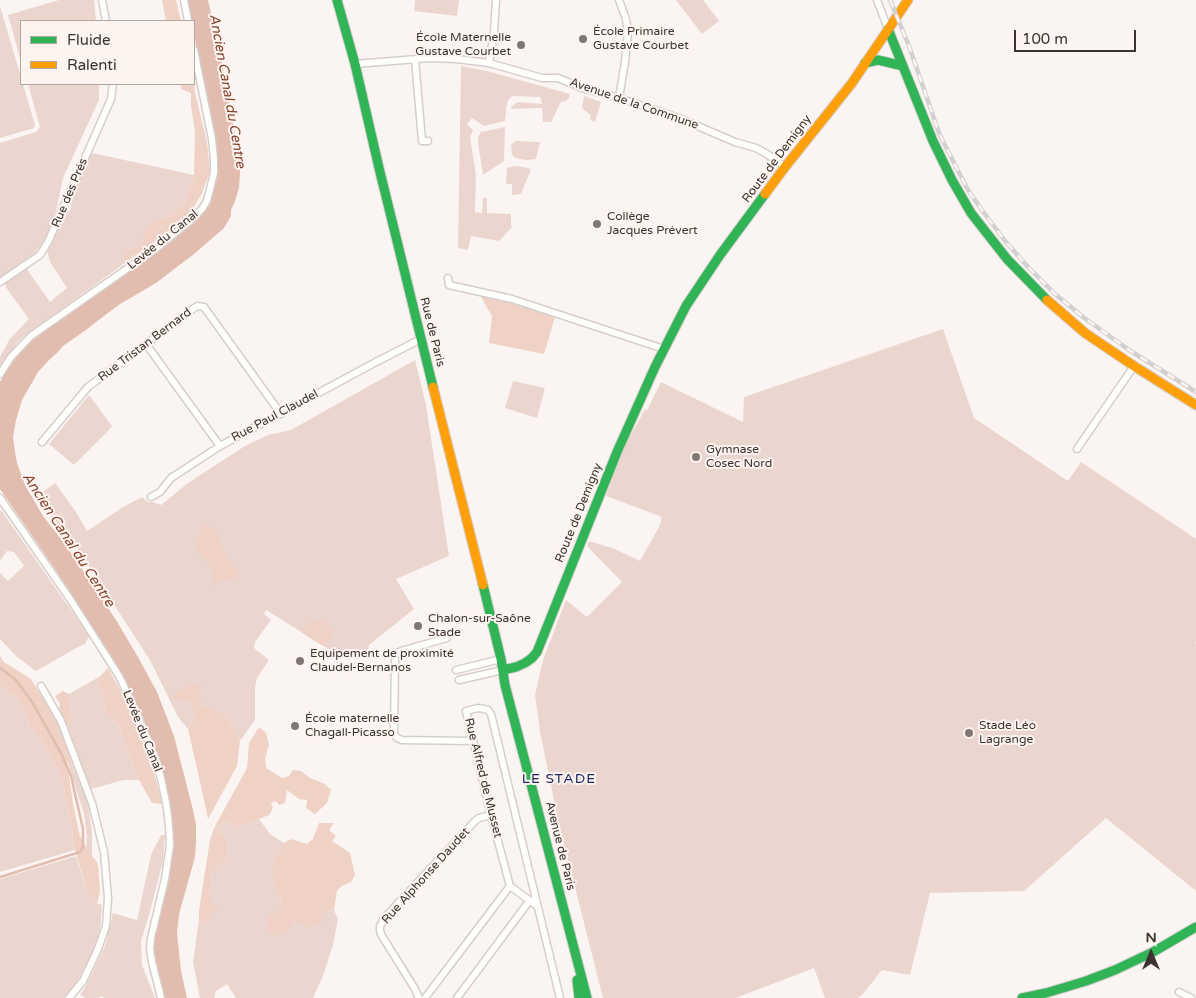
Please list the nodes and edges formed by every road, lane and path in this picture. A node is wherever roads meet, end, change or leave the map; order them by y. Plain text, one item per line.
1 (102, 0) edge
2 (184, 0) edge
3 (337, 0) edge
4 (496, 0) edge
5 (619, 0) edge
6 (877, 0) edge
7 (908, 0) edge
8 (106, 20) edge
9 (188, 20) edge
10 (888, 29) junction
11 (195, 55) edge
12 (415, 59) junction
13 (489, 63) junction
14 (865, 63) junction
15 (355, 64) junction
16 (903, 66) junction
17 (113, 85) edge
18 (619, 98) junction
19 (428, 141) dead end
20 (786, 167) junction
21 (448, 278) dead end
22 (0, 282) edge
23 (421, 339) junction
24 (146, 344) junction
25 (664, 349) junction
26 (1134, 366) junction
27 (0, 374) edge
28 (1196, 405) edge
29 (281, 414) junction
30 (42, 442) dead end
31 (220, 446) junction
32 (1077, 449) dead end
33 (151, 497) dead end
34 (0, 498) edge
35 (447, 638) dead end
36 (501, 659) junction
37 (456, 670) dead end
38 (503, 670) junction
39 (458, 680) dead end
40 (41, 686) dead end
41 (473, 741) junction
42 (491, 815) junction
43 (510, 886) junction
44 (530, 900) junction
45 (537, 906) junction
46 (1196, 927) edge
47 (573, 948) junction
48 (1179, 992) dead end
49 (69, 998) edge
50 (161, 998) edge
51 (419, 998) edge
52 (425, 998) edge
53 (457, 998) edge
54 (560, 998) edge
55 (579, 998) edge
56 (586, 998) edge
57 (1022, 998) edge
58 (1191, 998) edge

1 - 8 street
2 - 9 street
3 - 15 main road, Rue de Paris
4 - 13 street
5 - 18 street
6 - 10 street
7 - 10 main road, Route de Demigny
10 - 14 main road, Route de Demigny
10 - 16 main road
11 - 27 street, Levée du Canal
12 - 13 street, Avenue de la Commune
12 - 15 street, Avenue de la Commune
12 - 19 street
13 - 18 street, Avenue de la Commune
14 - 16 main road
14 - 20 main road, Route de Demigny
15 - 23 main road, Rue de Paris
16 - 26 main road
17 - 22 street, Rue des Prés
18 - 20 street, Avenue de la Commune
20 - 25 main road, Route de Demigny
21 - 25 street
23 - 29 street, Rue Paul Claudel
23 - 36 main road, Rue de Paris
24 - 29 street, Rue Tristan Bernard
24 - 30 street, Rue Tristan Bernard
24 - 31 street
25 - 38 main road, Route de Demigny
26 - 28 main road
26 - 32 street
29 - 31 street, Rue Paul Claudel
31 - 33 street, Rue Paul Claudel
34 - 50 street, Levée du Canal
35 - 41 street
36 - 37 street
36 - 38 main road, Rue de Paris
38 - 39 street
38 - 47 main road, Avenue de Paris
40 - 49 street
41 - 42 street, Rue Alfred de Musset
41 - 45 street, Rue Alfred de Musset
42 - 43 street, Rue Alfred de Musset
42 - 51 street, Rue Alphonse Daudet
43 - 44 street
43 - 52 street
44 - 45 street
44 - 53 street
45 - 54 street, Rue Alfred de Musset
46 - 57 main road
47 - 55 main road
47 - 56 main road, Avenue de Paris
48 - 58 street

